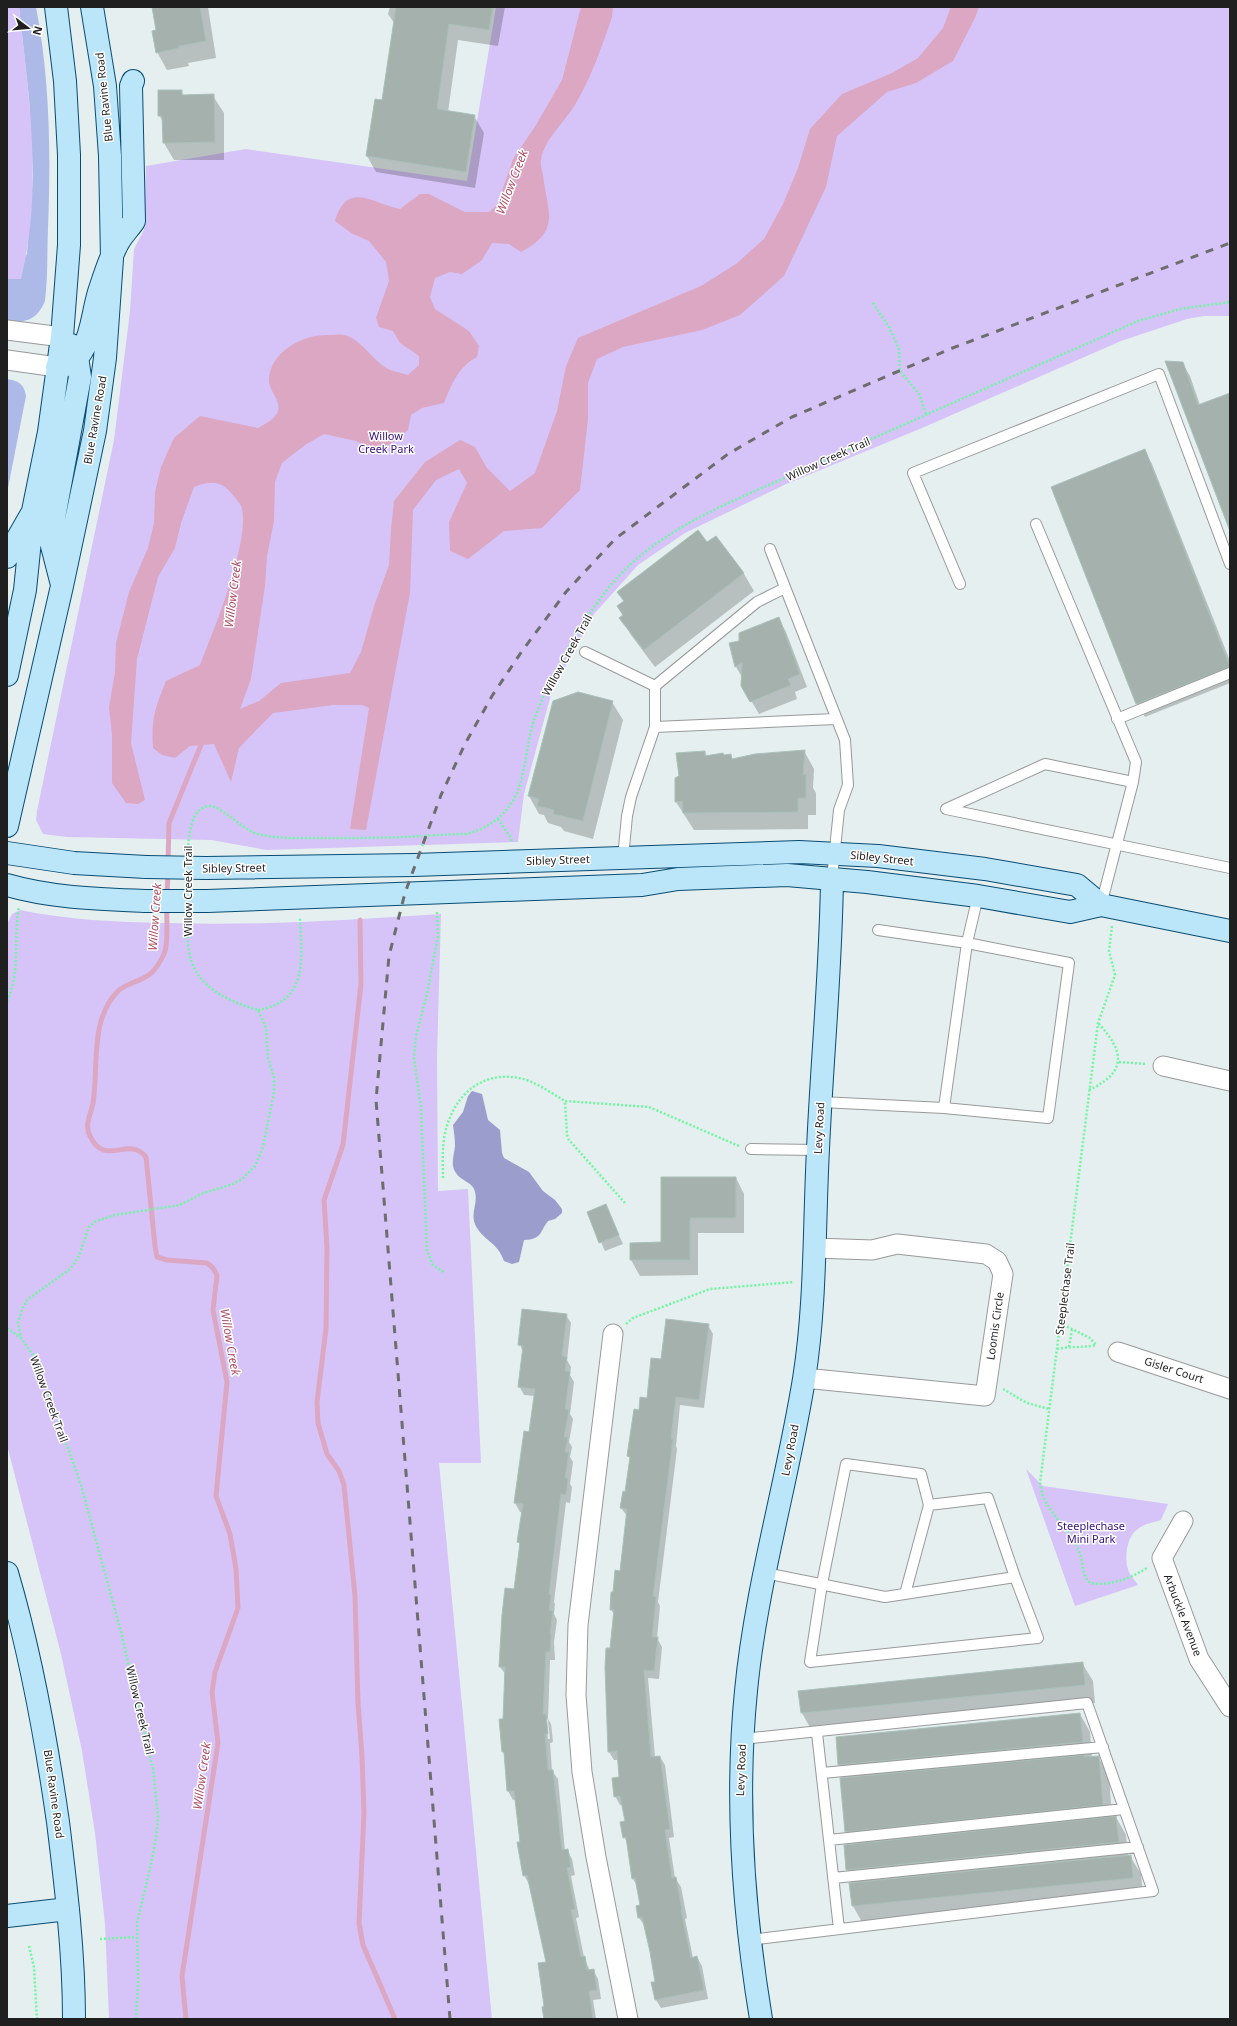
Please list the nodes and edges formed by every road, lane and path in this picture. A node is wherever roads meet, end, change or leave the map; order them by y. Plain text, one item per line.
1 (56, 7) edge
2 (92, 7) edge
3 (133, 81) dead end
4 (112, 259) junction
5 (1230, 302) edge
6 (873, 303) dead end
7 (7, 330) edge
8 (62, 337) junction
9 (77, 357) junction
10 (7, 360) edge
11 (57, 367) junction
12 (926, 414) junction
13 (33, 511) junction
14 (1036, 524) dead end
15 (770, 549) dead end
16 (7, 557) edge
17 (1230, 564) edge
18 (17, 565) edge
19 (960, 584) dead end
20 (62, 586) junction
21 (785, 588) junction
22 (585, 652) dead end
23 (1230, 673) edge
24 (7, 674) edge
25 (655, 686) junction
26 (835, 719) junction
27 (1117, 719) junction
28 (655, 727) junction
29 (1133, 782) junction
30 (498, 819) junction
31 (7, 826) edge
32 (1118, 844) junction
33 (513, 846) dead end
34 (7, 853) edge
35 (834, 853) junction
36 (188, 856) dead end
37 (623, 858) junction
38 (1230, 868) edge
39 (832, 878) junction
40 (7, 885) edge
41 (434, 891) junction
42 (300, 896) junction
43 (978, 896) junction
44 (1108, 906) junction
45 (19, 907) dead end
46 (188, 915) dead end
47 (878, 930) dead end
48 (1230, 931) edge
49 (967, 943) junction
50 (7, 1001) edge
51 (258, 1010) junction
52 (1098, 1023) junction
53 (1119, 1062) junction
54 (1163, 1066) joint
55 (1230, 1081) edge
56 (1088, 1090) junction
57 (565, 1101) junction
58 (821, 1102) junction
59 (944, 1108) junction
60 (751, 1149) joint
61 (818, 1150) junction
62 (443, 1178) dead end
63 (625, 1203) dead end
64 (815, 1248) junction
65 (445, 1273) dead end
66 (813, 1280) junction
67 (1060, 1323) junction
68 (7, 1328) edge
69 (1072, 1330) junction
70 (613, 1334) joint
71 (21, 1338) junction
72 (1069, 1347) junction
73 (1057, 1350) junction
74 (1118, 1352) dead end
75 (804, 1378) junction
76 (986, 1387) junction
77 (1230, 1389) edge
78 (1049, 1409) junction
79 (929, 1505) junction
80 (1183, 1521) dead end
81 (1162, 1558) junction
82 (7, 1573) edge
83 (765, 1573) junction
84 (1016, 1577) junction
85 (822, 1584) junction
86 (905, 1594) junction
87 (1230, 1707) edge
88 (817, 1733) junction
89 (742, 1739) junction
90 (1103, 1747) junction
91 (822, 1773) junction
92 (1124, 1809) junction
93 (829, 1840) junction
94 (1138, 1847) junction
95 (833, 1878) junction
96 (68, 1909) junction
97 (7, 1916) edge
98 (838, 1929) junction
99 (136, 1937) junction
100 (100, 1939) dead end
101 (749, 1940) junction
102 (29, 1946) dead end
103 (37, 2019) edge
104 (74, 2019) edge
105 (136, 2019) edge
106 (628, 2019) edge
107 (761, 2019) edge

1 - 8 street
2 - 4 street, Blue Ravine Road
3 - 4 street
4 - 9 street
4 - 20 street, Blue Ravine Road
5 - 12 path, Willow Creek Trail
6 - 12 path
7 - 8 street
8 - 9 street
8 - 11 street
9 - 11 street
9 - 20 street
10 - 11 street
11 - 13 street
12 - 30 path, Willow Creek Trail
13 - 16 street
13 - 18 street
14 - 27 lane
15 - 21 lane
17 - 19 lane
18 - 24 street
20 - 31 street, Blue Ravine Road
21 - 25 lane
21 - 26 lane
22 - 25 lane
23 - 27 lane
25 - 28 lane
26 - 28 lane
26 - 35 lane
27 - 29 lane
28 - 37 lane
29 - 32 lane
29 - 32 lane
30 - 33 path
30 - 36 path, Willow Creek Trail
32 - 38 lane
32 - 44 lane
34 - 37 street, Sibley Street, bridge
35 - 37 street, Sibley Street
35 - 39 lane
35 - 44 street, Sibley Street
39 - 41 street, Sibley Street
39 - 43 street, Sibley Street
39 - 58 street, Levy Road
40 - 42 street, Sibley Street, bridge
41 - 42 street, Sibley Street
41 - 65 path
42 - 51 path
43 - 44 street, Sibley Street
43 - 49 lane
44 - 48 street, Sibley Street
44 - 52 path, Steeplechase Trail
45 - 50 path
46 - 51 path, Willow Creek Trail
47 - 49 lane
49 - 59 lane
49 - 59 lane
51 - 71 path
52 - 53 path
52 - 56 path, Steeplechase Trail
53 - 54 path
53 - 56 path
54 - 55 street
56 - 67 path, Steeplechase Trail
57 - 60 path
57 - 62 path
57 - 63 path
58 - 59 lane
58 - 61 street, Levy Road
60 - 61 lane
61 - 64 street, Levy Road
64 - 66 street, Levy Road
64 - 76 street, Loomis Circle
66 - 70 path
66 - 75 street, Levy Road
67 - 69 path
67 - 73 path, Steeplechase Trail
68 - 71 path
69 - 72 path
69 - 72 path
70 - 106 street
71 - 99 path, Willow Creek Trail
72 - 73 path
73 - 78 path, Steeplechase Trail
74 - 77 street, Gisler Court
75 - 76 street
75 - 83 street, Levy Road
76 - 78 path
78 - 81 path, Steeplechase Trail
79 - 84 lane
79 - 85 lane
79 - 86 lane
80 - 81 street
81 - 87 street, Arbuckle Avenue
82 - 96 street, Blue Ravine Road
83 - 85 lane
83 - 89 street, Levy Road
84 - 85 lane
84 - 86 lane
85 - 86 lane
88 - 89 lane
88 - 90 lane
88 - 91 lane
89 - 101 street, Levy Road
90 - 91 lane
90 - 92 lane
91 - 93 lane
92 - 93 lane
92 - 94 lane
93 - 95 lane
94 - 95 lane
94 - 98 lane
95 - 98 lane
96 - 97 street
96 - 104 street, Blue Ravine Road
98 - 101 lane
99 - 100 path
99 - 105 path, Willow Creek Trail
101 - 107 street, Levy Road
102 - 103 path

